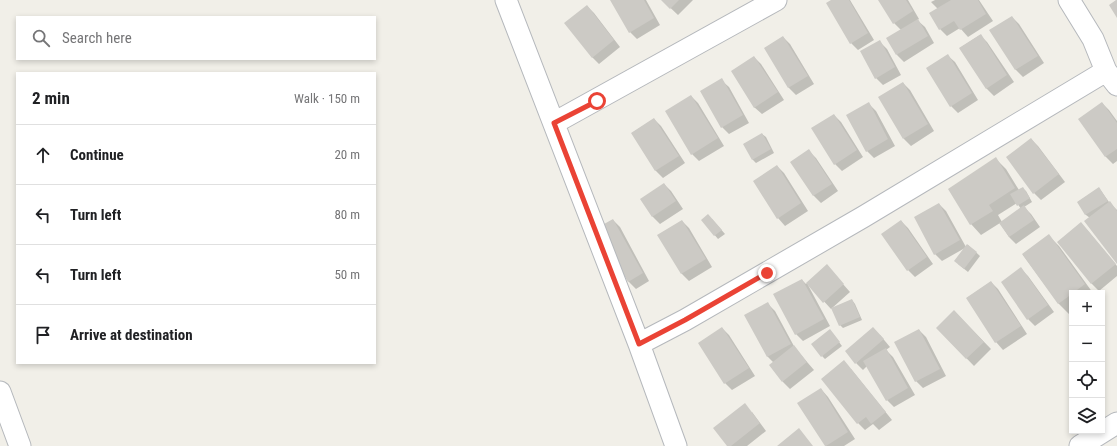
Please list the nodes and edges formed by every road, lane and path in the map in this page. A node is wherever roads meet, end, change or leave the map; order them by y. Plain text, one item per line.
1 (506, 0) edge
2 (776, 0) edge
3 (1069, 0) edge
4 (1111, 78) edge
5 (554, 123) junction
6 (639, 344) junction
7 (0, 392) edge
8 (1117, 423) edge
9 (20, 446) edge
10 (676, 446) edge
11 (1080, 446) edge

1 - 5 street
2 - 5 street
3 - 4 street
4 - 6 street
5 - 6 street
6 - 10 street
7 - 9 street
8 - 11 street

